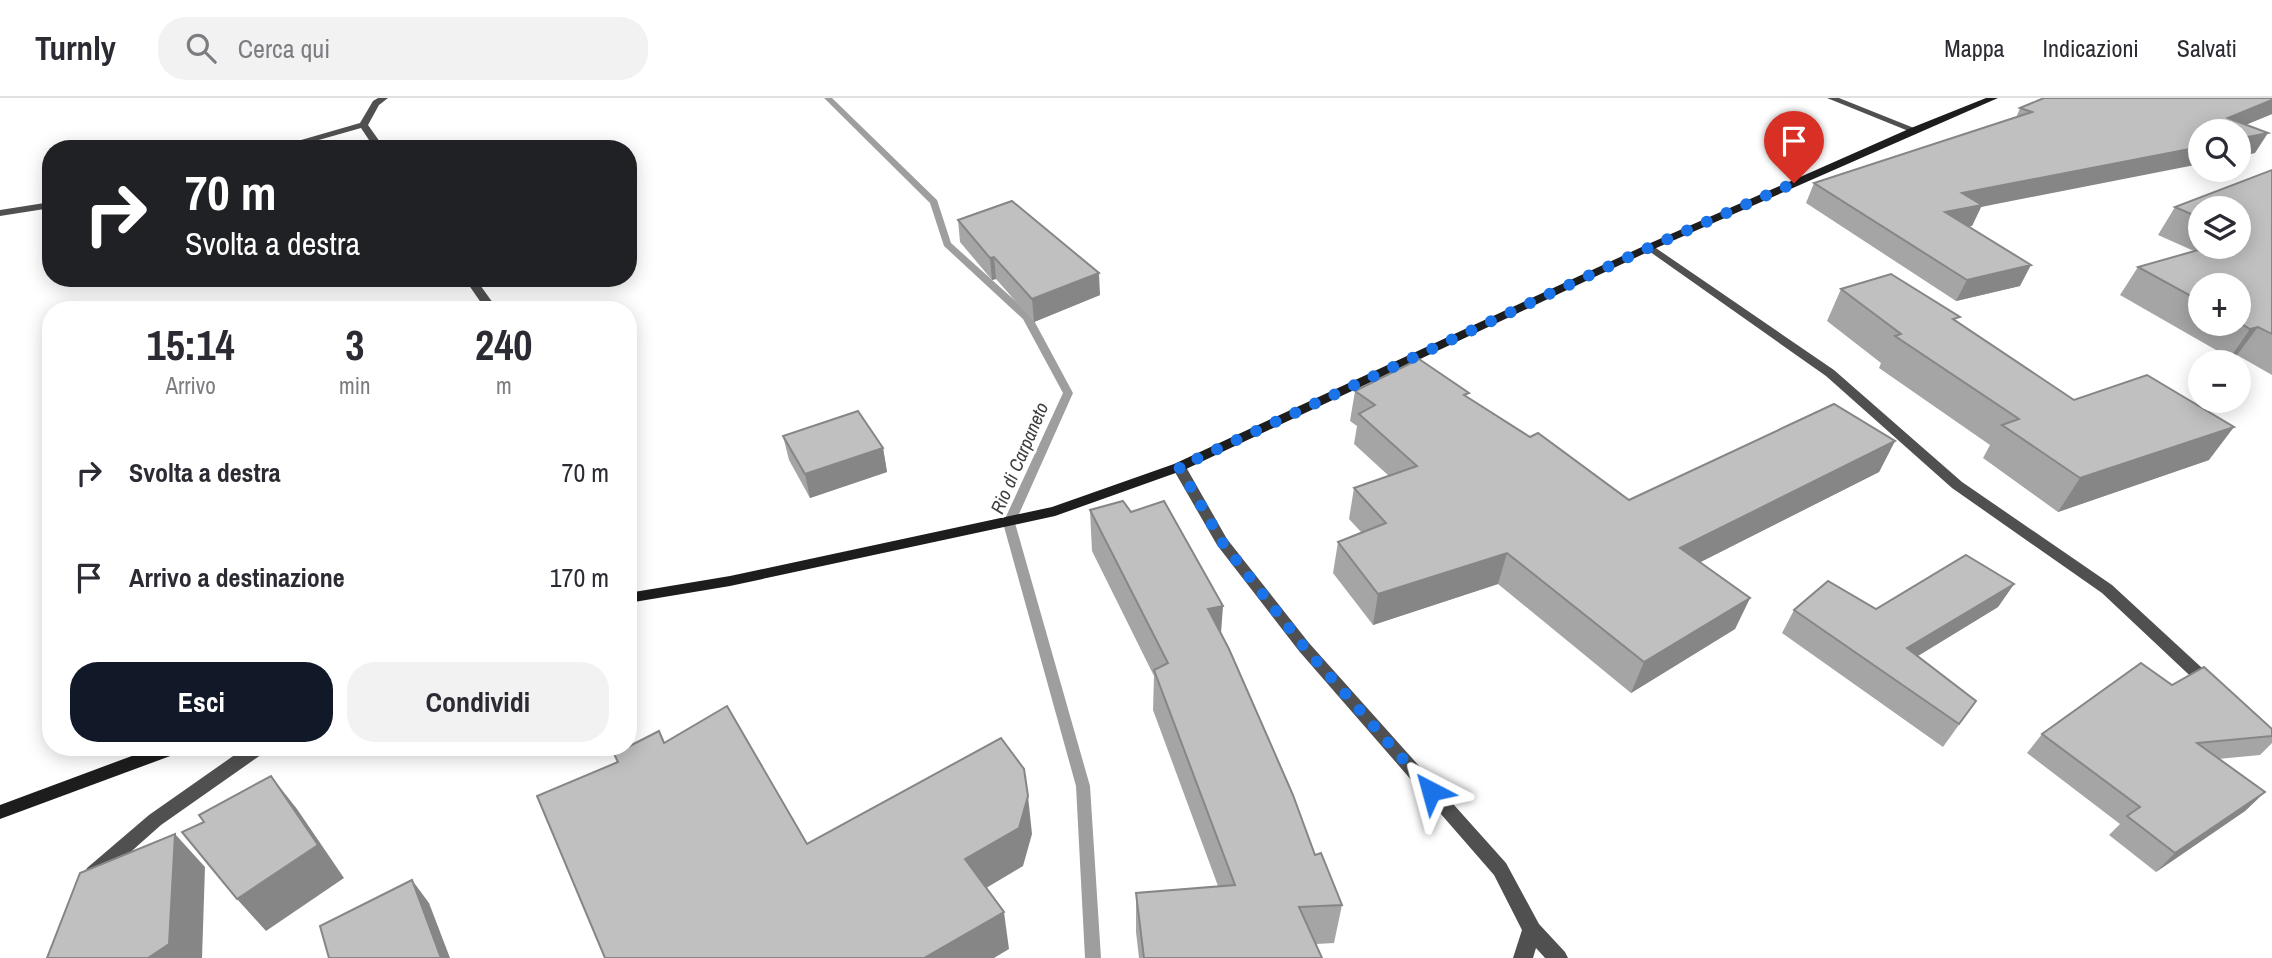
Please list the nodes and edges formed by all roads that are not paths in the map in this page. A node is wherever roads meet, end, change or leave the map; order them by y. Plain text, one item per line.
1 (384, 98) edge
2 (1831, 98) edge
3 (1994, 98) edge
4 (363, 125) junction
5 (1914, 130) junction
6 (308, 140) edge
7 (374, 140) edge
8 (42, 206) edge
9 (0, 213) edge
10 (1650, 247) junction
11 (1179, 467) junction
12 (637, 596) edge
13 (2223, 698) edge
14 (151, 756) edge
15 (246, 756) edge
16 (0, 812) edge
17 (85, 888) edge
18 (1532, 930) junction
19 (1523, 958) edge
20 (1558, 958) edge

1 - 4 street
2 - 5 street
3 - 5 main road
4 - 6 street
4 - 7 street
5 - 10 main road
8 - 9 street
10 - 11 main road
10 - 13 street
11 - 12 main road
11 - 18 street
14 - 16 main road
15 - 17 street
18 - 19 street
18 - 20 street

